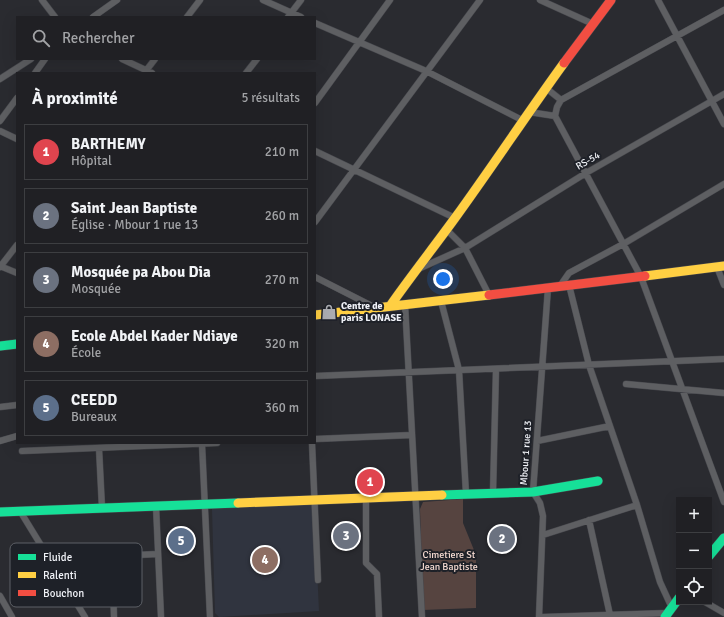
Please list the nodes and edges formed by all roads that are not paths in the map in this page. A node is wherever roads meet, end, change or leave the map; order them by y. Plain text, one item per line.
1 (42, 0) edge
2 (117, 0) edge
3 (200, 0) edge
4 (263, 0) edge
5 (301, 0) edge
6 (390, 0) edge
7 (480, 0) edge
8 (540, 0) edge
9 (611, 0) edge
10 (658, 0) edge
11 (724, 10) edge
12 (289, 15) edge
13 (54, 16) edge
14 (93, 16) edge
15 (188, 16) edge
16 (316, 23) edge
17 (593, 24) junction
18 (676, 36) junction
19 (359, 43) junction
20 (30, 60) edge
21 (44, 60) edge
22 (124, 60) edge
23 (154, 60) edge
24 (256, 60) edge
25 (426, 71) junction
26 (36, 72) edge
27 (148, 72) edge
28 (247, 72) edge
29 (0, 80) edge
30 (546, 88) junction
31 (724, 94) edge
32 (16, 99) edge
33 (561, 100) junction
34 (712, 101) junction
35 (316, 102) edge
36 (529, 112) junction
37 (555, 116) junction
38 (522, 120) junction
39 (0, 122) edge
40 (724, 124) edge
41 (0, 131) edge
42 (16, 139) edge
43 (316, 151) edge
44 (354, 169) junction
45 (586, 173) junction
46 (724, 184) edge
47 (455, 218) junction
48 (316, 221) edge
49 (446, 229) junction
50 (625, 243) junction
51 (16, 247) edge
52 (464, 248) junction
53 (0, 266) edge
54 (722, 266) edge
55 (414, 271) junction
56 (16, 273) edge
57 (641, 277) junction
58 (316, 278) edge
59 (724, 285) edge
60 (564, 286) junction
61 (548, 288) junction
62 (489, 295) junction
63 (441, 301) junction
64 (405, 304) junction
65 (390, 306) junction
66 (374, 307) junction
67 (316, 314) edge
68 (16, 344) edge
69 (0, 346) edge
70 (724, 359) edge
71 (671, 361) junction
72 (589, 365) junction
73 (542, 366) junction
74 (496, 368) junction
75 (460, 370) junction
76 (409, 372) junction
77 (316, 376) edge
78 (626, 384) dead end
79 (681, 389) junction
80 (724, 393) edge
81 (16, 405) edge
82 (0, 407) edge
83 (610, 426) junction
84 (412, 435) junction
85 (16, 436) edge
86 (316, 439) edge
87 (0, 441) edge
88 (537, 441) junction
89 (202, 444) edge
90 (312, 444) edge
91 (76, 446) edge
92 (99, 448) junction
93 (22, 451) dead end
94 (598, 480) dead end
95 (533, 492) junction
96 (493, 493) junction
97 (466, 494) junction
98 (416, 496) junction
99 (366, 498) junction
100 (315, 500) junction
101 (724, 502) edge
102 (205, 504) junction
103 (637, 505) junction
104 (156, 506) junction
105 (102, 508) junction
106 (0, 512) edge
107 (20, 512) junction
108 (589, 520) junction
109 (543, 535) junction
110 (724, 538) edge
111 (40, 543) edge
112 (712, 552) edge
113 (158, 554) junction
114 (142, 555) edge
115 (318, 580) dead end
116 (0, 596) edge
117 (676, 602) edge
118 (710, 605) edge
119 (79, 607) edge
120 (114, 607) edge
121 (668, 612) edge
122 (724, 613) edge
123 (610, 616) edge
124 (12, 617) edge
125 (85, 617) edge
126 (114, 617) edge
127 (161, 617) edge
128 (210, 617) edge
129 (379, 617) edge
130 (422, 617) edge
131 (539, 617) edge
132 (542, 617) edge

1 - 13 street
2 - 14 street
3 - 15 street
4 - 12 street
5 - 12 street
6 - 19 street
7 - 25 street
8 - 17 street
9 - 17 street
10 - 18 street
11 - 18 street
16 - 19 street
17 - 30 street
18 - 33 street
18 - 34 street
19 - 25 street
19 - 35 street
20 - 29 street
21 - 26 street
22 - 27 street
23 - 27 street
24 - 28 street
25 - 38 street
25 - 44 street
30 - 33 street
30 - 36 street
31 - 34 street, RS-54
32 - 39 street
33 - 37 street
34 - 40 street
34 - 45 street, RS-54
36 - 37 street
36 - 38 street
37 - 45 street
38 - 47 street
41 - 42 street
43 - 44 street
44 - 47 street
44 - 48 street
45 - 50 street
45 - 52 street, RS-54
46 - 50 street
47 - 49 street
49 - 52 street
49 - 55 street
50 - 57 street
50 - 60 street
51 - 53 street
52 - 55 street, RS-54
52 - 62 street
53 - 56 street
54 - 57 street
54 - 59 street
55 - 65 street
57 - 60 street
57 - 71 street
58 - 66 street
60 - 61 street
60 - 72 street
61 - 62 street
61 - 73 street, Mbour 1 rue 13
62 - 63 street
63 - 64 street
63 - 75 street
64 - 65 street
64 - 76 street
65 - 66 street
66 - 67 street
68 - 69 street
70 - 71 street
71 - 72 street
71 - 79 street
72 - 73 street
72 - 83 street
73 - 74 street
73 - 88 street, Mbour 1 rue 13
74 - 75 street
74 - 96 street
75 - 76 street
75 - 97 street
76 - 77 street
76 - 84 street
78 - 79 street
79 - 80 street
79 - 101 street
81 - 82 street
83 - 88 street
83 - 103 street
84 - 86 street
84 - 98 street
85 - 87 street
88 - 95 street, Mbour 1 rue 13
89 - 92 street
89 - 102 street
90 - 100 street
91 - 92 street
91 - 93 street
92 - 105 street
94 - 95 street
95 - 96 street
95 - 109 street, Mbour 1 rue 13
96 - 97 street
97 - 98 street
98 - 99 street
98 - 130 street
99 - 100 street
99 - 129 street
100 - 102 street
100 - 115 street
102 - 104 street
102 - 128 street
103 - 108 street
103 - 121 street
104 - 105 street
104 - 113 street
105 - 107 street
106 - 107 street
107 - 111 street
108 - 109 street
108 - 123 street
109 - 131 street, Mbour 1 rue 13
110 - 112 street
113 - 114 street
113 - 127 street
116 - 124 street
117 - 121 street
118 - 122 street
119 - 125 street
120 - 126 street
121 - 123 street
123 - 132 street

